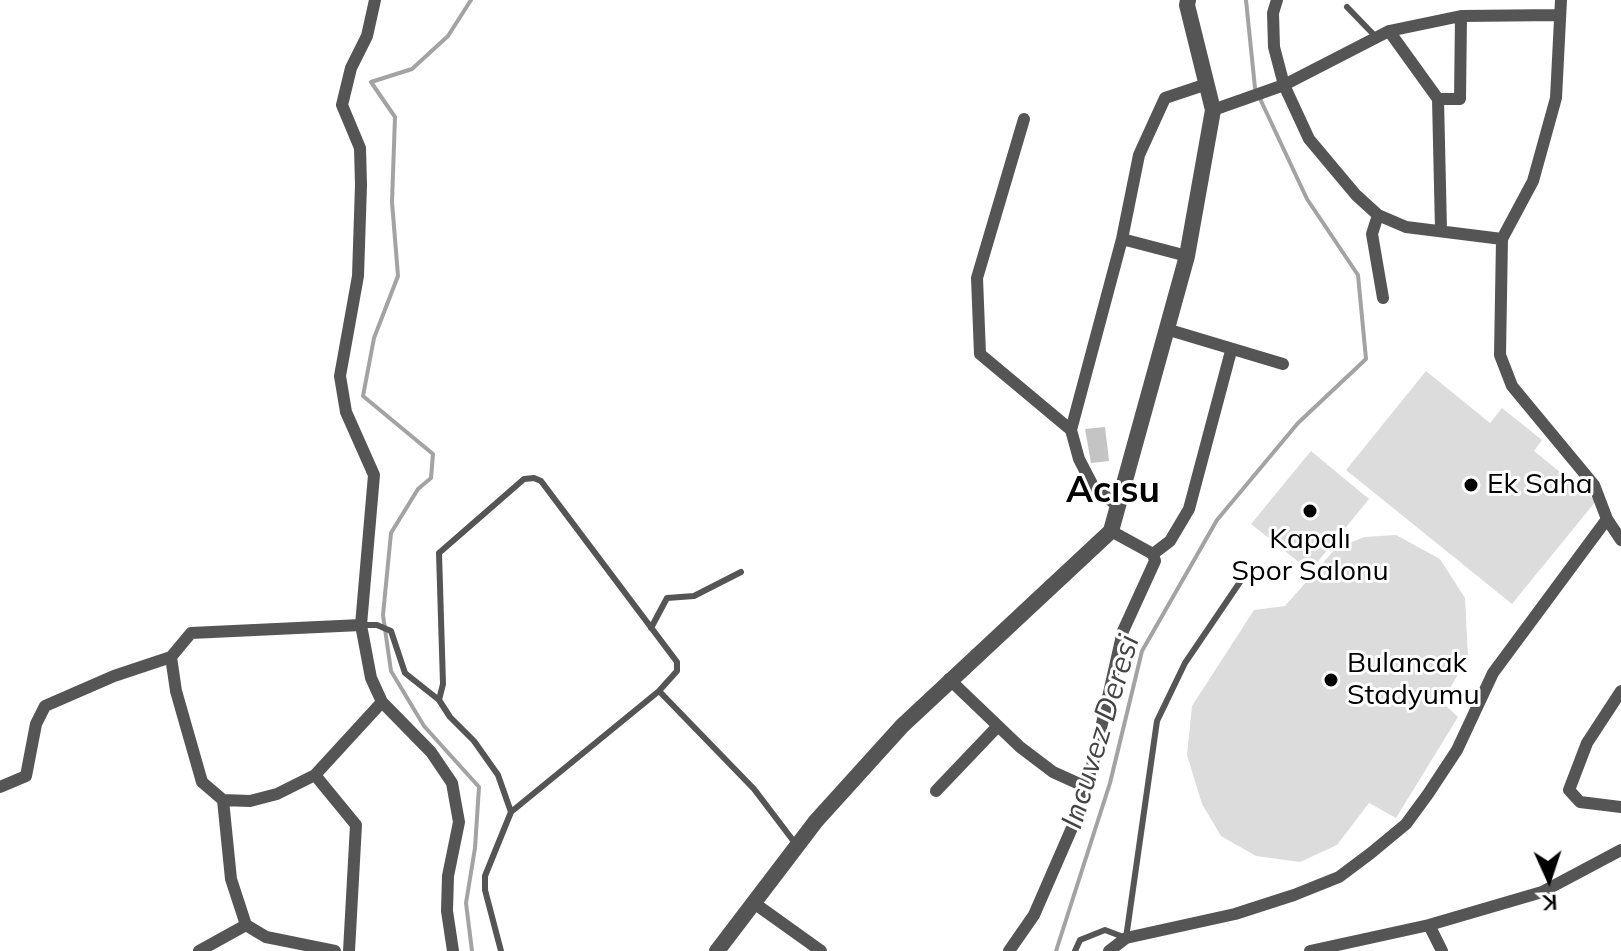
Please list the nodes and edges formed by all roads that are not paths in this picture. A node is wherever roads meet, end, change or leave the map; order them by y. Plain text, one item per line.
1 (375, 0) edge
2 (1188, 0) edge
3 (1277, 0) edge
4 (1561, 0) edge
5 (1347, 7) dead end
6 (1560, 15) junction
7 (1461, 16) junction
8 (1389, 31) junction
9 (1376, 37) junction
10 (1207, 84) junction
11 (1284, 85) junction
12 (1438, 99) junction
13 (1213, 110) junction
14 (1024, 119) dead end
15 (1378, 215) junction
16 (1441, 230) junction
17 (1122, 239) junction
18 (1502, 239) junction
19 (1187, 256) junction
20 (1383, 298) dead end
21 (1166, 329) junction
22 (1231, 351) junction
23 (1283, 364) dead end
24 (1071, 430) junction
25 (1118, 506) junction
26 (1607, 519) junction
27 (1111, 531) junction
28 (1621, 540) edge
29 (1153, 554) junction
30 (741, 572) dead end
31 (1240, 582) dead end
32 (361, 625) junction
33 (651, 628) junction
34 (171, 657) junction
35 (949, 679) junction
36 (659, 691) junction
37 (1621, 691) edge
38 (439, 700) junction
39 (382, 702) junction
40 (997, 727) junction
41 (315, 775) junction
42 (0, 787) edge
43 (1086, 787) junction
44 (936, 791) dead end
45 (223, 800) junction
46 (1621, 807) edge
47 (511, 812) junction
48 (797, 846) junction
49 (1621, 850) edge
50 (754, 903) junction
51 (246, 925) junction
52 (1429, 925) junction
53 (1126, 938) junction
54 (199, 951) edge
55 (335, 951) edge
56 (349, 951) edge
57 (453, 951) edge
58 (501, 951) edge
59 (717, 951) edge
60 (821, 951) edge
61 (1009, 951) edge
62 (1075, 951) edge
63 (1109, 951) edge
64 (1310, 951) edge
65 (1442, 951) edge

1 - 32 street
2 - 10 street
3 - 11 street
4 - 6 street
5 - 9 lane
6 - 7 street
6 - 18 street
7 - 8 street
7 - 12 street
8 - 9 street
8 - 12 street
9 - 11 street
10 - 13 street
10 - 17 street
11 - 13 street
11 - 15 street
12 - 16 street
13 - 19 street
14 - 24 street
15 - 16 street
15 - 20 street
16 - 18 street
17 - 19 street
17 - 24 street
18 - 26 street
19 - 21 street
21 - 22 street
21 - 25 street
22 - 23 street
22 - 29 street
24 - 25 street
25 - 27 street
26 - 28 street
26 - 53 street
27 - 29 street
27 - 35 street
29 - 43 street
30 - 33 lane
31 - 53 lane
32 - 34 street
32 - 38 lane
32 - 39 street
33 - 36 lane
33 - 38 lane
34 - 42 street
34 - 45 street
35 - 40 street
35 - 48 street
36 - 47 lane
36 - 48 lane
37 - 46 street
38 - 47 lane
39 - 41 street
39 - 57 street
40 - 43 street
40 - 44 street
41 - 45 street
41 - 56 street
43 - 61 street
45 - 51 street
47 - 58 lane
48 - 50 street
49 - 52 street
50 - 59 street
50 - 60 street
51 - 54 street
51 - 55 street
52 - 64 street
52 - 65 street
53 - 62 lane
53 - 63 street

